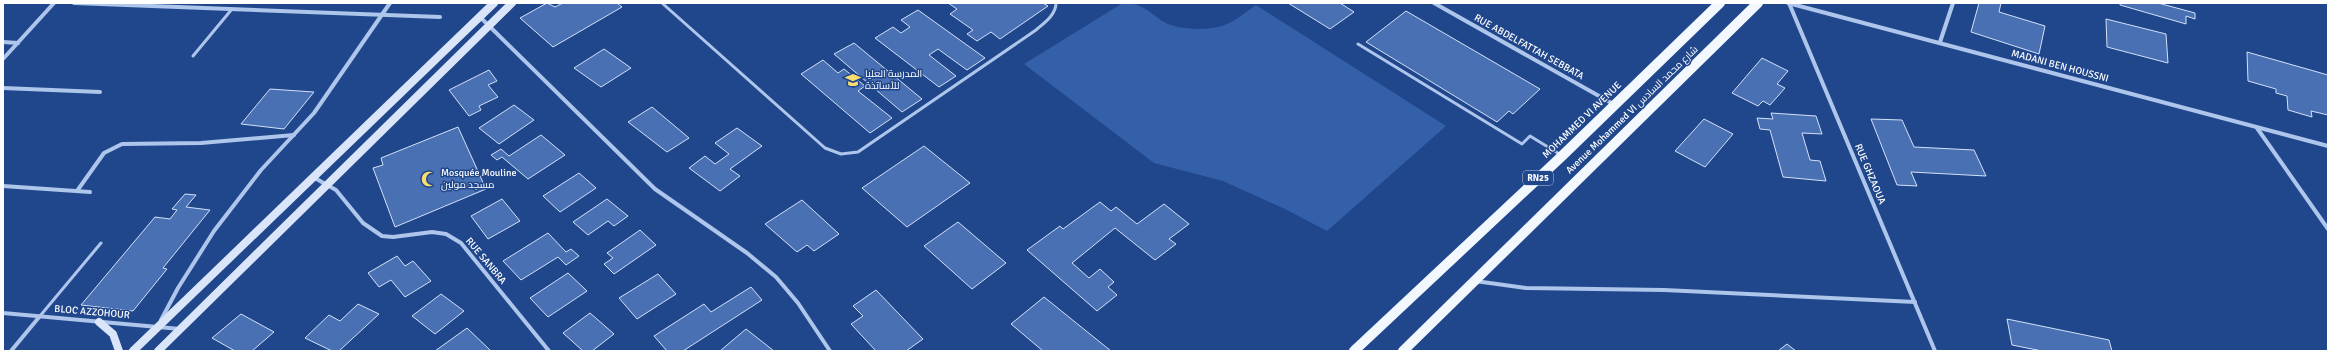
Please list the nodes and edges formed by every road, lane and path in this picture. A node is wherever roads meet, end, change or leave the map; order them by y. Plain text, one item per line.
1 (54, 3) edge
2 (74, 3) edge
3 (390, 3) edge
4 (494, 3) edge
5 (512, 3) edge
6 (662, 3) edge
7 (1056, 3) edge
8 (1434, 3) edge
9 (1720, 3) edge
10 (1758, 3) edge
11 (1788, 3) edge
12 (1953, 3) edge
13 (233, 8) junction
14 (383, 14) junction
15 (440, 17) dead end
16 (480, 17) junction
17 (489, 25) junction
18 (3, 42) edge
19 (1940, 42) junction
20 (18, 43) junction
21 (1358, 44) dead end
22 (193, 56) dead end
23 (3, 59) edge
24 (3, 88) edge
25 (100, 92) dead end
26 (1616, 105) junction
27 (2257, 127) junction
28 (294, 135) junction
29 (2328, 146) edge
30 (1562, 156) junction
31 (313, 177) junction
32 (328, 183) junction
33 (3, 186) edge
34 (77, 191) junction
35 (90, 192) dead end
36 (2328, 229) edge
37 (101, 243) dead end
38 (1475, 281) junction
39 (1915, 302) junction
40 (3, 313) edge
41 (40, 316) junction
42 (99, 322) junction
43 (157, 327) junction
44 (180, 329) junction
45 (11, 351) edge
46 (119, 351) edge
47 (133, 351) edge
48 (158, 351) edge
49 (549, 351) edge
50 (830, 351) edge
51 (1354, 351) edge
52 (1403, 351) edge
53 (1935, 351) edge

1 - 20 street
2 - 13 street
3 - 14 street
4 - 16 main road
5 - 17 main road
6 - 7 lane
8 - 26 street, RUE ABDELFATTAH SEBBATA
9 - 26 main road, MOHAMMED VI AVENUE / RN25
10 - 38 main road, Avenue Mohammed VI شارع محمد السادس / RN25
11 - 19 street, MADANI BEN HOUSSNI
11 - 39 street, RUE GHZAOUA
12 - 19 street
13 - 14 street
13 - 22 lane
14 - 15 street
14 - 28 street
16 - 17 street
16 - 31 main road
17 - 32 main road
17 - 50 street
18 - 20 street
19 - 27 street, MADANI BEN HOUSSNI
20 - 23 street
21 - 30 lane
24 - 25 street
26 - 30 main road, MOHAMMED VI AVENUE / RN25
27 - 29 street, MADANI BEN HOUSSNI
27 - 36 street
28 - 34 street
28 - 43 street
30 - 51 main road, MOHAMMED VI AVENUE / RN25
31 - 32 street, RUE SANBRA
31 - 43 main road
32 - 44 main road
32 - 49 street, RUE SANBRA
33 - 34 street
34 - 35 street
37 - 41 lane
38 - 39 street
38 - 52 main road, Avenue Mohammed VI شارع محمد السادس / RN25
39 - 53 street, RUE GHZAOUA
40 - 41 street, BLOC AZZOHOUR
41 - 42 street, BLOC AZZOHOUR
41 - 45 street
42 - 43 street, BLOC AZZOHOUR
42 - 46 main road
43 - 44 street, BLOC AZZOHOUR
43 - 47 main road
44 - 48 main road

